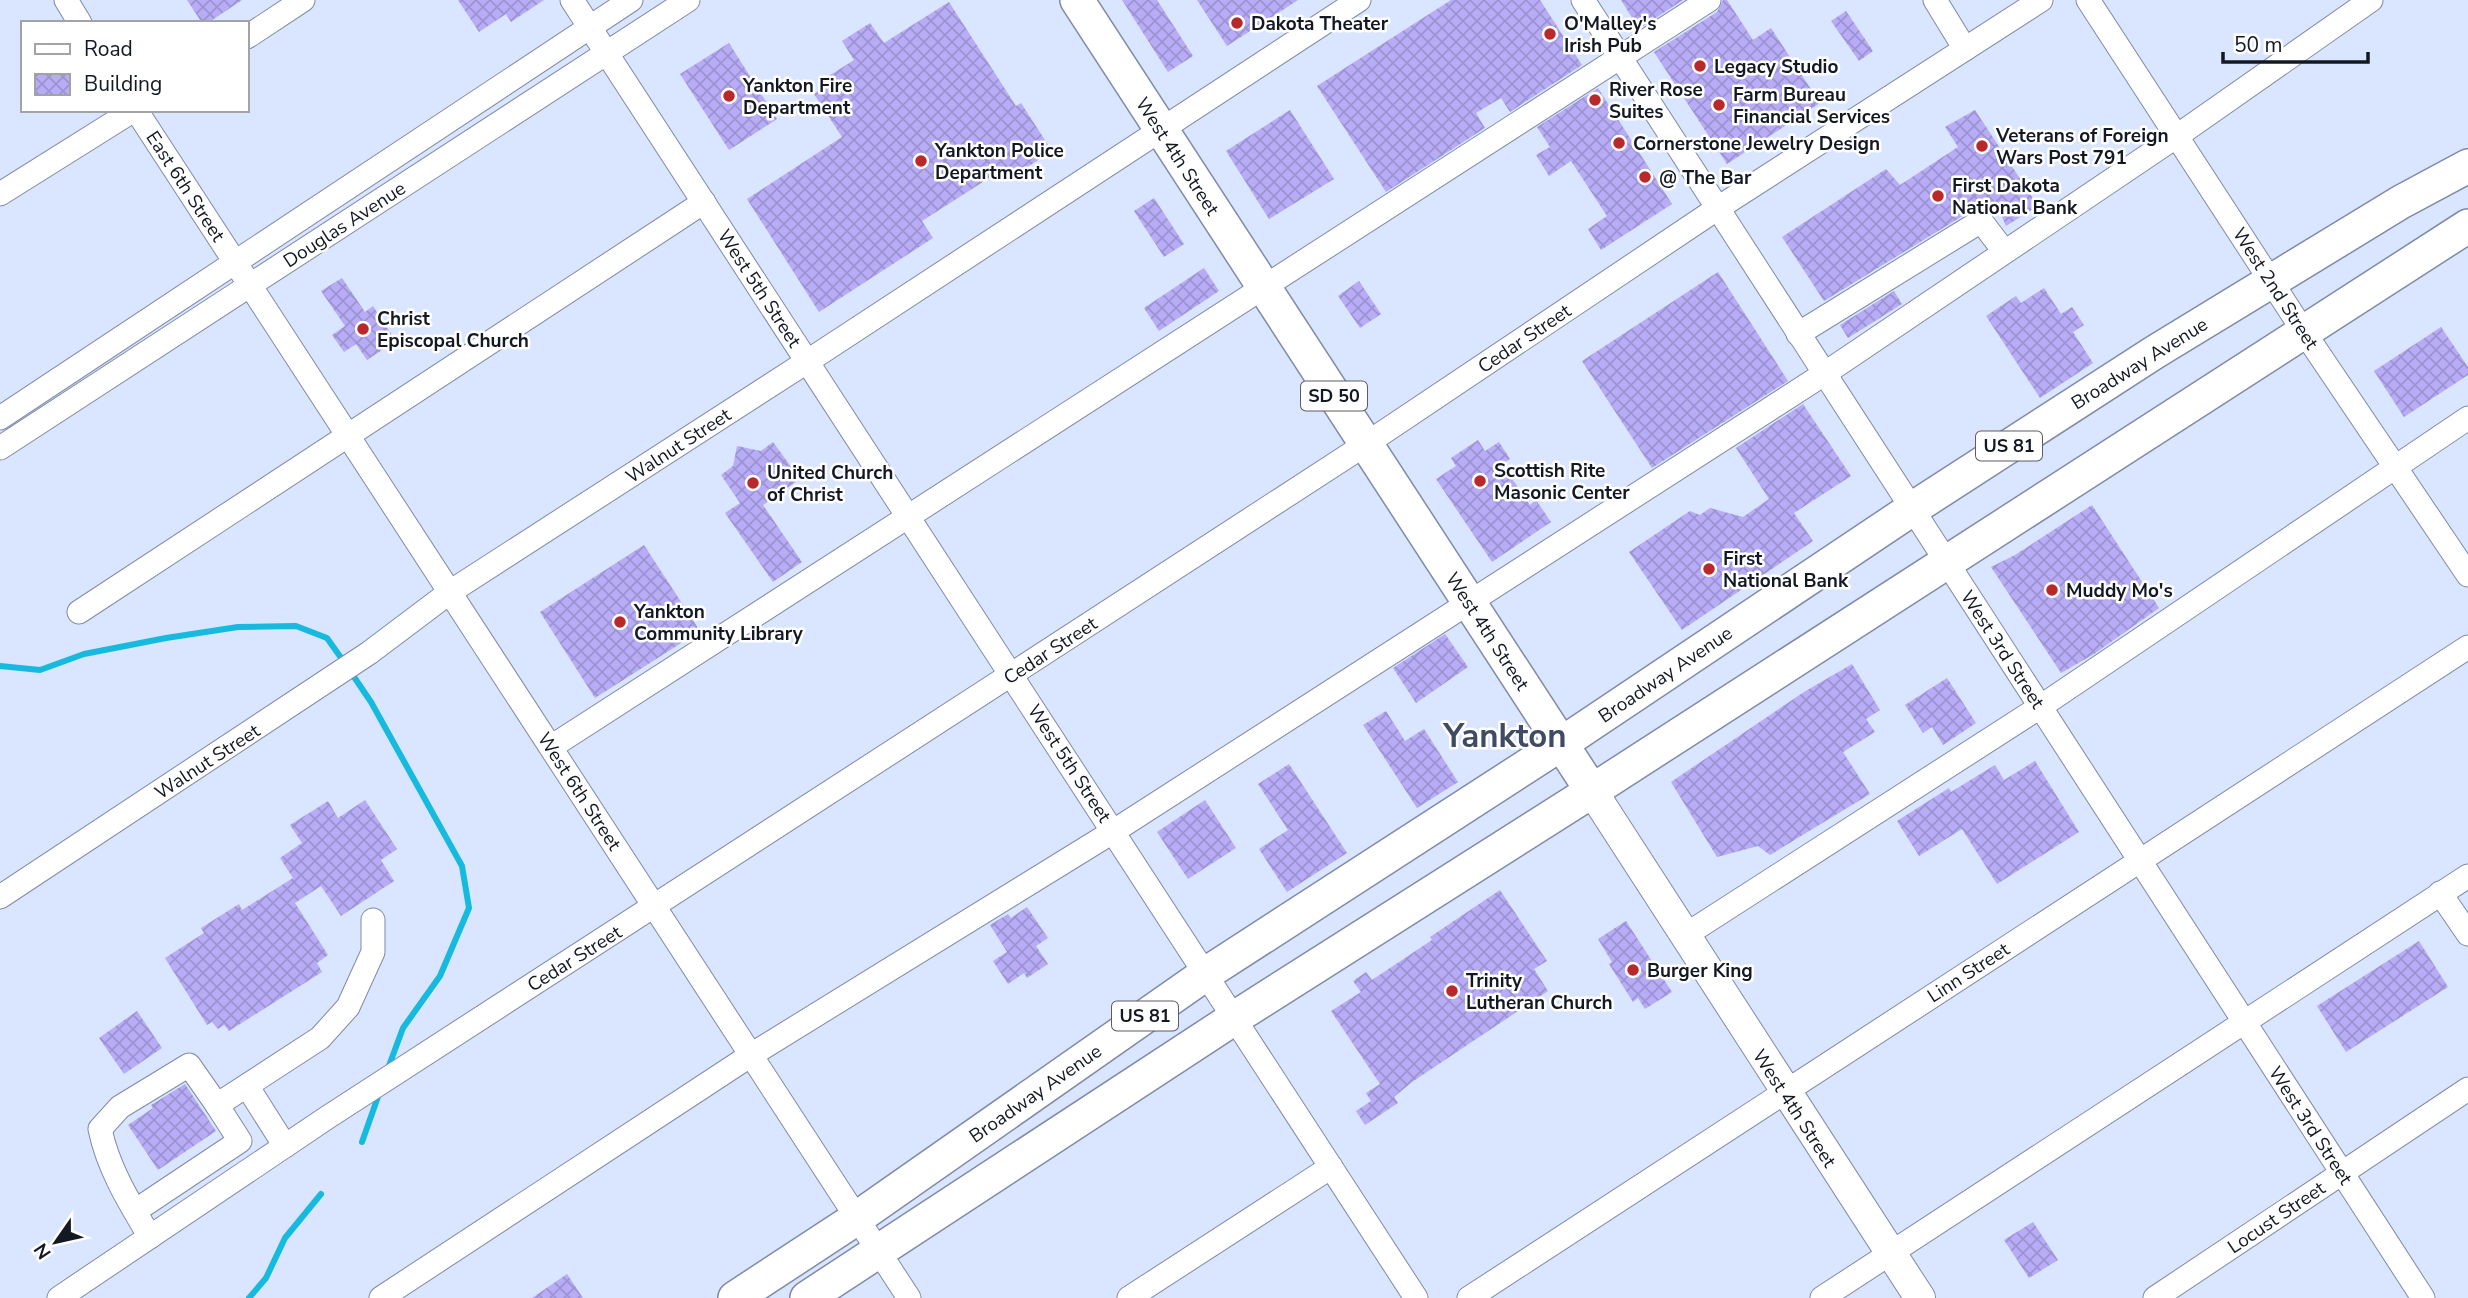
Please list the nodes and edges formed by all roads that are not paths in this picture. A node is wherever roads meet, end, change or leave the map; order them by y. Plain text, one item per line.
1 (66, 0) edge
2 (303, 0) edge
3 (572, 0) edge
4 (631, 0) edge
5 (688, 0) edge
6 (1077, 0) edge
7 (1359, 0) edge
8 (1583, 0) edge
9 (1709, 0) edge
10 (1935, 0) edge
11 (2041, 0) edge
12 (2088, 0) edge
13 (2371, 0) edge
14 (79, 21) edge
15 (590, 27) junction
16 (248, 36) edge
17 (1965, 49) junction
18 (607, 53) junction
19 (1620, 59) junction
20 (132, 112) edge
21 (136, 112) edge
22 (1161, 130) junction
23 (2177, 136) junction
24 (2468, 166) edge
25 (0, 194) edge
26 (704, 202) junction
27 (1718, 208) junction
28 (2468, 226) edge
29 (2004, 251) junction
30 (236, 262) junction
31 (2271, 281) junction
32 (251, 285) junction
33 (1264, 288) junction
34 (2304, 332) junction
35 (1798, 334) junction
36 (808, 361) junction
37 (1824, 374) junction
38 (0, 418) edge
39 (2468, 418) edge
40 (348, 435) junction
41 (1366, 444) junction
42 (0, 448) edge
43 (2395, 467) junction
44 (1912, 509) junction
45 (909, 516) junction
46 (1946, 561) junction
47 (2468, 575) edge
48 (450, 592) junction
49 (1469, 603) junction
50 (79, 612) dead end
51 (2468, 647) edge
52 (1012, 674) junction
53 (2040, 707) junction
54 (1561, 744) junction
55 (551, 747) junction
56 (1592, 791) junction
57 (1114, 831) junction
58 (2141, 860) junction
59 (2468, 876) edge
60 (2440, 894) junction
61 (0, 897) edge
62 (655, 906) junction
63 (373, 920) dead end
64 (2468, 934) edge
65 (1684, 936) junction
66 (1207, 973) junction
67 (1236, 1017) junction
68 (2244, 1022) junction
69 (751, 1055) junction
70 (247, 1086) junction
71 (2468, 1089) edge
72 (1784, 1091) junction
73 (217, 1105) junction
74 (285, 1146) junction
75 (1331, 1167) junction
76 (2341, 1174) junction
77 (135, 1210) junction
78 (857, 1218) junction
79 (150, 1237) junction
80 (879, 1252) junction
81 (1891, 1254) junction
82 (406, 1291) edge
83 (59, 1298) edge
84 (381, 1298) edge
85 (735, 1298) edge
86 (807, 1298) edge
87 (909, 1298) edge
88 (1129, 1298) edge
89 (1416, 1298) edge
90 (1469, 1298) edge
91 (1822, 1298) edge
92 (1920, 1298) edge
93 (2155, 1298) edge
94 (2423, 1298) edge

1 - 14 street
2 - 16 street
3 - 15 street, West 5th Street
4 - 15 street, Douglas Avenue
5 - 18 street, Douglas Avenue
6 - 22 highway, West 4th Street / SD 50
7 - 22 street, Walnut Street
8 - 19 street, West 3rd Street
9 - 19 street
10 - 17 street
11 - 17 street, Cedar Street
12 - 23 street, West 2nd Street
13 - 23 street
15 - 18 street, West 5th Street
15 - 30 street, Douglas Avenue
17 - 27 street, Cedar Street
18 - 26 street, West 5th Street
18 - 32 street, Douglas Avenue
19 - 27 street, West 3rd Street
19 - 33 street
20 - 25 street
21 - 30 street, East 6th Street
22 - 33 highway, West 4th Street / SD 50
22 - 36 street, Walnut Street
23 - 29 street
23 - 31 street, West 2nd Street
24 - 31 highway, Broadway Avenue / US 81
26 - 36 street, West 5th Street
26 - 40 street
27 - 35 street, West 3rd Street
27 - 41 street, Cedar Street
28 - 34 highway, US 81
29 - 35 street
29 - 37 street
30 - 32 street, East 6th Street
30 - 38 street, Douglas Avenue
31 - 34 street, West 2nd Street
31 - 44 highway, Broadway Avenue / US 81
32 - 40 street, West 6th Street
32 - 42 street, Douglas Avenue
33 - 41 highway, West 4th Street / SD 50
33 - 45 street
34 - 43 street, West 2nd Street
34 - 46 highway, US 81
35 - 37 street, West 3rd Street
36 - 45 street, West 5th Street
36 - 48 street, Walnut Street
37 - 44 street, West 3rd Street
37 - 49 street
39 - 43 street
40 - 48 street, West 6th Street
40 - 50 street
41 - 49 highway, West 4th Street / SD 50
41 - 52 street, Cedar Street
43 - 47 street, West 2nd Street
43 - 53 street
44 - 46 street, West 3rd Street
44 - 54 highway, Broadway Avenue / US 81
45 - 52 street, West 5th Street
45 - 55 street
46 - 53 street, West 3rd Street
46 - 56 highway, US 81
48 - 55 street, West 6th Street
48 - 61 street, Walnut Street
49 - 54 highway, West 4th Street / SD 50
49 - 57 street
51 - 58 street, Linn Street
52 - 57 street, West 5th Street
52 - 62 street, Cedar Street
53 - 58 street, West 3rd Street
53 - 65 street
54 - 56 highway, West 4th Street / SD 50
54 - 66 highway, Broadway Avenue / US 81
55 - 62 street, West 6th Street
56 - 65 main road, West 4th Street
56 - 67 highway, US 81
57 - 66 street, West 5th Street
57 - 69 street
58 - 68 street, West 3rd Street
58 - 72 street, Linn Street
59 - 60 street
60 - 64 street
60 - 68 street
62 - 69 street, West 6th Street
62 - 74 street, Cedar Street
63 - 70 street
65 - 72 main road, West 4th Street
66 - 67 street, West 5th Street
66 - 78 highway, Broadway Avenue / US 81
67 - 75 street, West 5th Street
67 - 80 highway, US 81
68 - 76 street, West 3rd Street
68 - 81 street
69 - 78 street, West 6th Street
69 - 82 street
70 - 73 street
70 - 74 street
71 - 76 street, Locust Street
72 - 81 main road, West 4th Street
72 - 90 street, Linn Street
73 - 77 street
73 - 77 street
74 - 79 street, Cedar Street
75 - 88 street
75 - 89 street, West 5th Street
76 - 93 street, Locust Street
76 - 94 street, West 3rd Street
77 - 79 street
78 - 80 street, West 6th Street
78 - 85 highway, Broadway Avenue / US 81
79 - 83 street, Cedar Street
80 - 86 highway, US 81
80 - 87 street, West 6th Street
81 - 91 street
81 - 92 main road, West 4th Street
82 - 84 street

